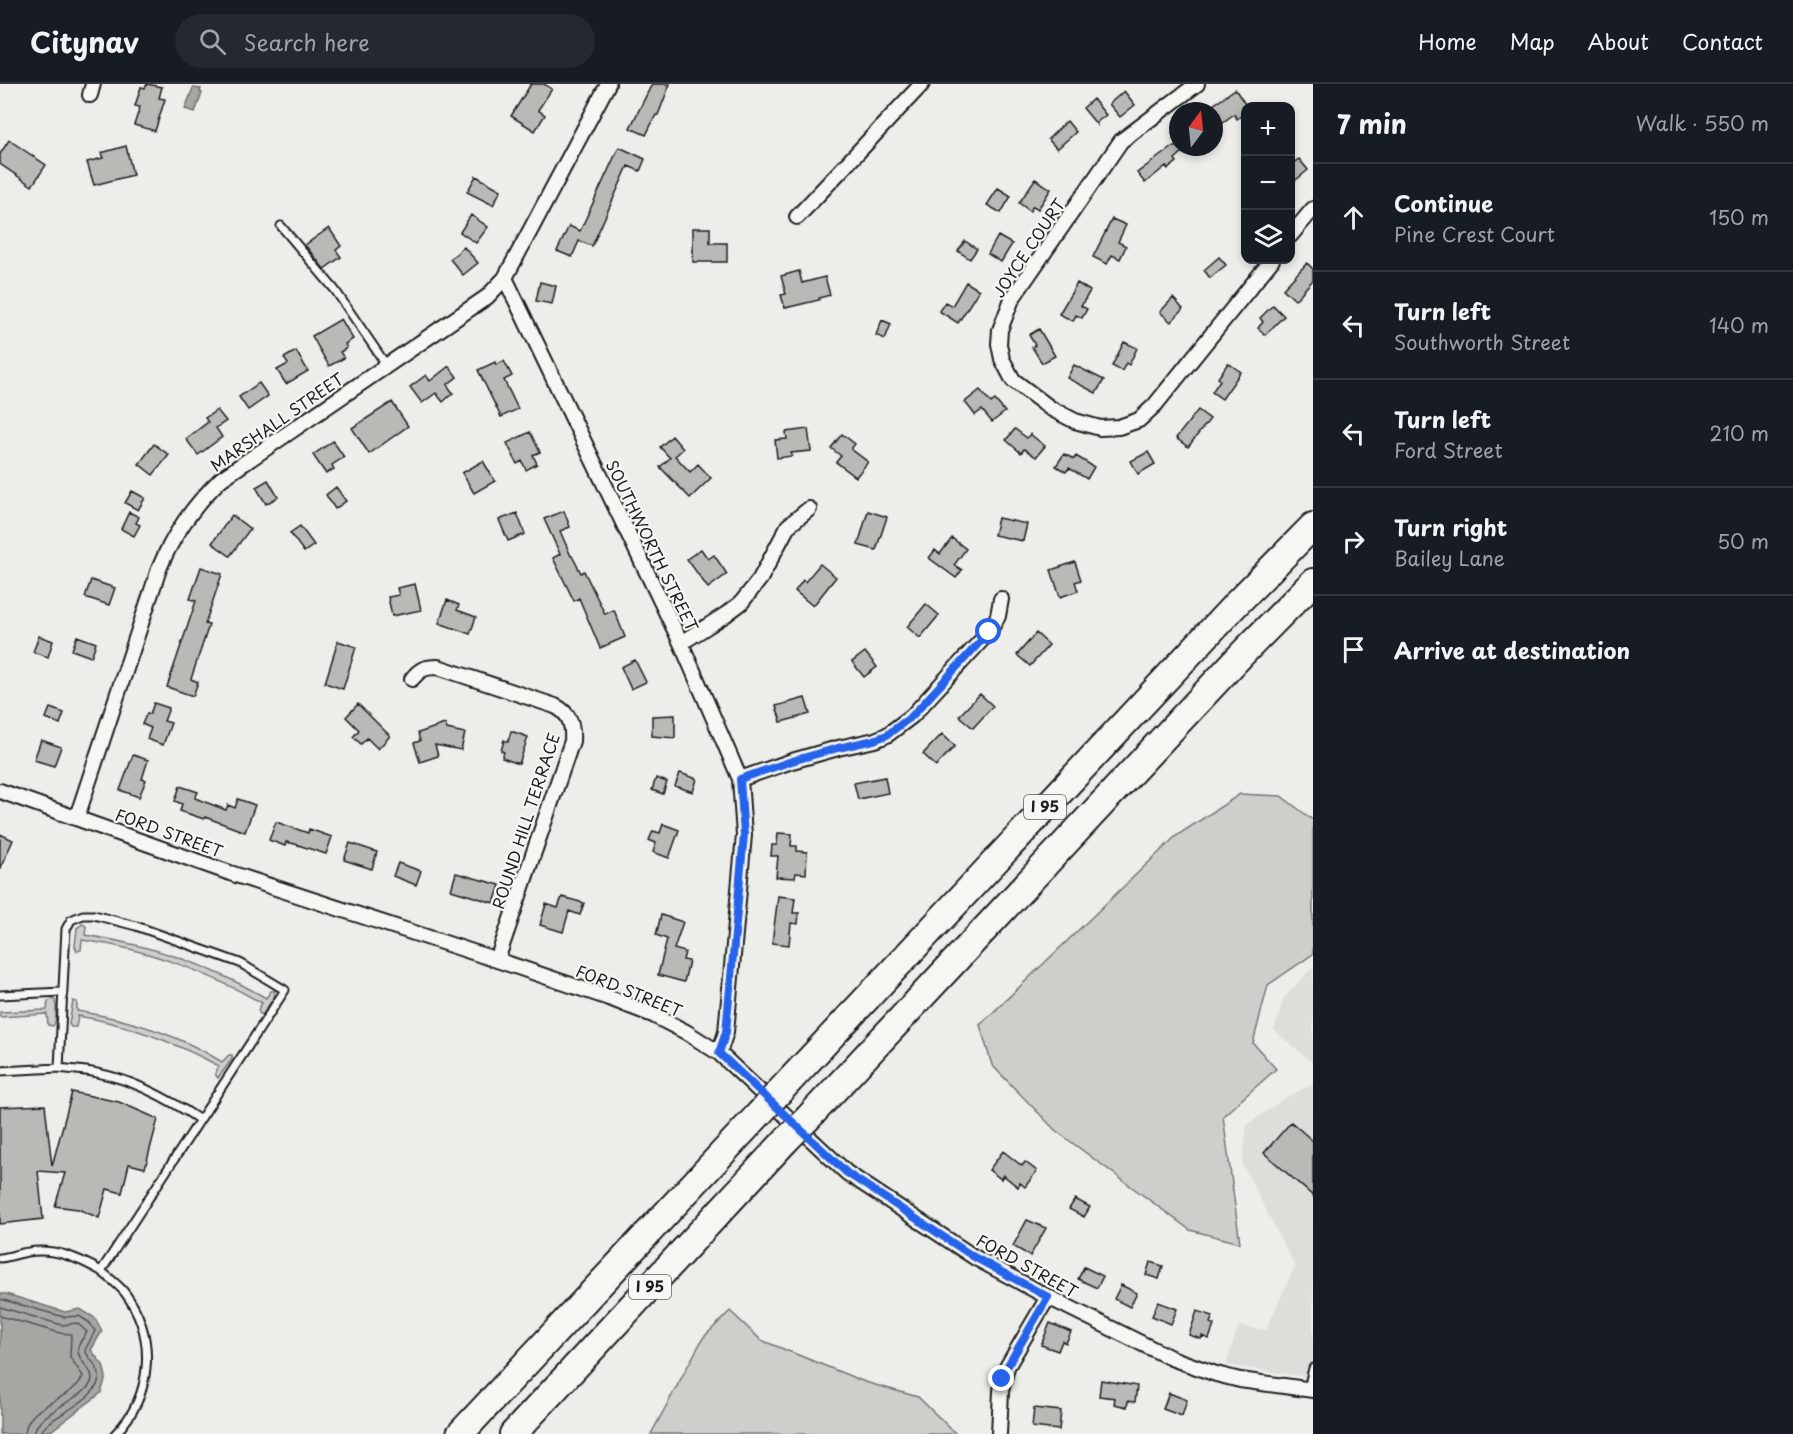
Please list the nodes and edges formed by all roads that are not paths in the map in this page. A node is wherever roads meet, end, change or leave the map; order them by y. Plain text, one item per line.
1 (608, 84) edge
2 (922, 84) edge
3 (1197, 84) edge
4 (1313, 209) edge
5 (797, 217) dead end
6 (281, 226) dead end
7 (1295, 230) edge
8 (1269, 264) edge
9 (505, 278) junction
10 (387, 366) junction
11 (808, 508) dead end
12 (1313, 526) edge
13 (1313, 582) edge
14 (1001, 599) dead end
15 (681, 643) junction
16 (412, 678) dead end
17 (740, 779) junction
18 (0, 791) edge
19 (76, 817) junction
20 (497, 960) junction
21 (62, 992) junction
22 (0, 995) edge
23 (719, 1053) junction
24 (59, 1068) junction
25 (0, 1071) edge
26 (200, 1120) junction
27 (0, 1258) edge
28 (101, 1271) junction
29 (1048, 1297) junction
30 (539, 1349) junction
31 (576, 1366) junction
32 (1313, 1368) edge
33 (1311, 1390) edge
34 (115, 1434) edge
35 (443, 1434) edge
36 (460, 1434) edge
37 (513, 1434) edge
38 (525, 1434) edge
39 (999, 1434) edge

1 - 9 street
2 - 5 street
3 - 8 street, JOYCE COURT
4 - 7 street
6 - 10 lane
9 - 10 street, MARSHALL STREET
9 - 15 street, SOUTHWORTH STREET
10 - 19 street, MARSHALL STREET
11 - 15 street
12 - 30 highway, I 95, bridge
13 - 31 highway, I 95, bridge
14 - 17 street
15 - 17 street, SOUTHWORTH STREET
16 - 20 street, ROUND HILL TERRACE
17 - 23 street, SOUTHWORTH STREET
18 - 19 street, FORD STREET
19 - 20 street, FORD STREET
20 - 23 street, FORD STREET
21 - 22 lane
21 - 24 lane
21 - 26 lane
23 - 29 street, FORD STREET
24 - 25 lane
24 - 26 lane
26 - 28 lane
27 - 28 lane
28 - 34 lane
29 - 33 street, FORD STREET
29 - 39 street
30 - 35 highway
30 - 36 highway, I 95
31 - 37 highway, I 95
31 - 38 highway
32 - 33 lane

